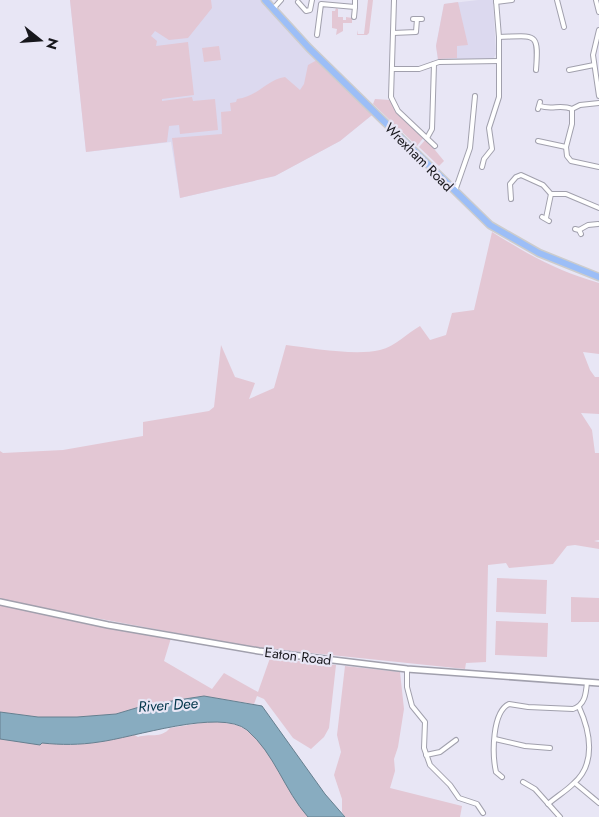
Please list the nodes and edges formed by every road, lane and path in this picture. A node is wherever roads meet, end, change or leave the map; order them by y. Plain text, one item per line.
1 (265, 0) edge
2 (281, 0) edge
3 (308, 0) edge
4 (356, 0) edge
5 (394, 0) edge
6 (512, 0) edge
7 (557, 0) edge
8 (596, 0) edge
9 (496, 1) edge
10 (298, 2) dead end
11 (312, 2) edge
12 (321, 2) edge
13 (355, 7) junction
14 (273, 9) junction
15 (599, 12) edge
16 (354, 17) dead end
17 (417, 19) dead end
18 (564, 26) dead end
19 (599, 30) edge
20 (324, 31) dead end
21 (393, 33) junction
22 (499, 37) junction
23 (499, 61) junction
24 (434, 64) junction
25 (594, 65) junction
26 (531, 68) dead end
27 (571, 68) dead end
28 (393, 69) junction
29 (499, 93) junction
30 (494, 94) dead end
31 (475, 96) dead end
32 (599, 96) edge
33 (599, 103) edge
34 (539, 105) dead end
35 (572, 109) junction
36 (427, 138) junction
37 (537, 142) dead end
38 (436, 145) dead end
39 (566, 147) junction
40 (477, 162) dead end
41 (599, 167) edge
42 (455, 192) junction
43 (510, 192) junction
44 (505, 193) dead end
45 (551, 194) junction
46 (511, 199) dead end
47 (599, 208) edge
48 (545, 219) dead end
49 (599, 224) edge
50 (579, 231) dead end
51 (599, 277) edge
52 (0, 602) edge
53 (407, 669) junction
54 (586, 682) junction
55 (599, 683) edge
56 (579, 707) junction
57 (495, 739) junction
58 (456, 740) dead end
59 (547, 748) dead end
60 (426, 755) junction
61 (498, 776) dead end
62 (523, 782) dead end
63 (575, 783) junction
64 (599, 803) edge
65 (548, 804) junction
66 (483, 812) dead end
67 (560, 817) edge

1 - 14 highway, Wrexham Road
2 - 14 street
3 - 11 street
4 - 13 street
5 - 21 street
6 - 9 street
7 - 18 street
8 - 15 street
9 - 22 street
10 - 11 street
12 - 13 street
12 - 20 street
13 - 16 street
14 - 42 highway, Wrexham Road
17 - 21 street
19 - 25 street
21 - 28 street
22 - 23 street
22 - 26 street
23 - 24 street
23 - 29 street
24 - 28 street
24 - 36 street
25 - 27 street
25 - 32 street
28 - 36 street
29 - 30 street
29 - 40 street
31 - 42 street
33 - 35 street
34 - 35 street
35 - 39 street
36 - 38 street
37 - 39 street
39 - 41 street
42 - 51 highway, Wrexham Road
43 - 44 street
43 - 45 street
43 - 46 street
45 - 47 street
45 - 48 street
49 - 50 street
52 - 53 street, Eaton Road
53 - 54 street, Eaton Road
53 - 60 street
54 - 55 street, Eaton Road
54 - 56 street
56 - 57 street
56 - 63 street
57 - 59 street
57 - 61 street
58 - 60 street
60 - 66 street
62 - 65 street
63 - 64 street
63 - 65 street
65 - 67 street

